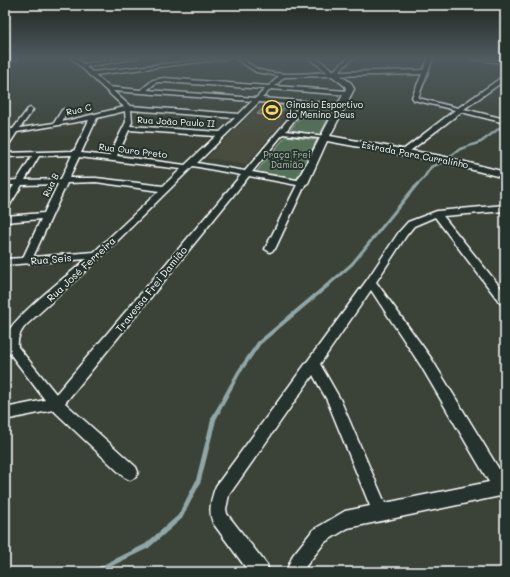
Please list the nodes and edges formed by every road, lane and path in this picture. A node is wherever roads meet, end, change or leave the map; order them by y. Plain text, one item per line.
1 (104, 85) edge
2 (150, 85) edge
3 (229, 85) edge
4 (273, 85) edge
5 (348, 85) edge
6 (420, 85) edge
7 (494, 85) edge
8 (270, 88) junction
9 (108, 89) junction
10 (143, 91) junction
11 (348, 93) junction
12 (257, 100) junction
13 (305, 103) junction
14 (340, 106) junction
15 (128, 108) junction
16 (30, 110) dead end
17 (459, 110) junction
18 (64, 111) dead end
19 (242, 116) junction
20 (94, 117) junction
21 (503, 121) edge
22 (57, 124) junction
23 (127, 128) junction
24 (16, 130) junction
25 (5, 131) edge
26 (280, 132) junction
27 (223, 134) junction
28 (324, 138) junction
29 (5, 144) edge
30 (406, 152) junction
31 (37, 154) junction
32 (77, 154) junction
33 (5, 155) edge
34 (112, 158) junction
35 (190, 166) junction
36 (245, 174) junction
37 (505, 175) edge
38 (65, 180) junction
39 (20, 182) junction
40 (5, 183) edge
41 (302, 183) junction
42 (165, 189) junction
43 (5, 206) edge
44 (504, 209) edge
45 (437, 214) junction
46 (47, 216) junction
47 (5, 219) edge
48 (270, 249) dead end
49 (97, 255) junction
50 (26, 261) junction
51 (5, 262) edge
52 (371, 282) junction
53 (505, 301) edge
54 (314, 365) junction
55 (56, 404) junction
56 (5, 414) edge
57 (130, 472) dead end
58 (503, 488) edge
59 (381, 513) junction
60 (260, 572) edge
61 (295, 572) edge

1 - 9 street
2 - 10 street
3 - 8 street
4 - 8 street, Rua José Ferreira
5 - 11 street
6 - 17 street
7 - 17 street
8 - 11 street
8 - 12 street, Rua José Ferreira
9 - 10 street
9 - 15 street
10 - 12 street
11 - 14 street
12 - 13 street
12 - 19 street, Rua José Ferreira
13 - 14 street
13 - 26 street
14 - 28 street
15 - 19 street, Rua C
15 - 20 street, Rua C
15 - 23 street
16 - 24 street
17 - 21 street
17 - 30 street
18 - 22 street, Rua C
19 - 27 street, Rua José Ferreira
20 - 22 street, Rua C
20 - 32 street, Rua B
22 - 24 street, Rua C
23 - 27 street, Rua João Paulo II
23 - 34 street
24 - 25 street, Rua C
24 - 29 street
26 - 28 street
26 - 36 street
27 - 35 street, Rua José Ferreira
28 - 30 street, Estrada Para Curralinho
28 - 41 street
30 - 37 street, Estrada Para Curralinho
31 - 32 street, Rua Ouro Preto
31 - 33 street, Rua Ouro Preto
31 - 39 street
32 - 34 street, Rua Ouro Preto
32 - 38 street, Rua B
34 - 35 street, Rua Ouro Preto
35 - 36 street
35 - 42 street, Rua José Ferreira
36 - 41 street
36 - 55 street, Travessa Frei Damião
38 - 39 street
38 - 42 street
38 - 46 street, Rua B
39 - 40 street
39 - 43 street
41 - 48 street
42 - 49 street, Rua José Ferreira
44 - 45 street
45 - 52 street
45 - 53 street
46 - 47 street
46 - 50 street, Rua B
49 - 50 street, Rua Seis
49 - 55 street, Rua José Ferreira
50 - 51 street, Rua Seis
52 - 54 street
52 - 58 street
54 - 59 street
54 - 60 street
55 - 56 street
55 - 57 street, Rua José Ferreira
58 - 59 street
59 - 61 street

